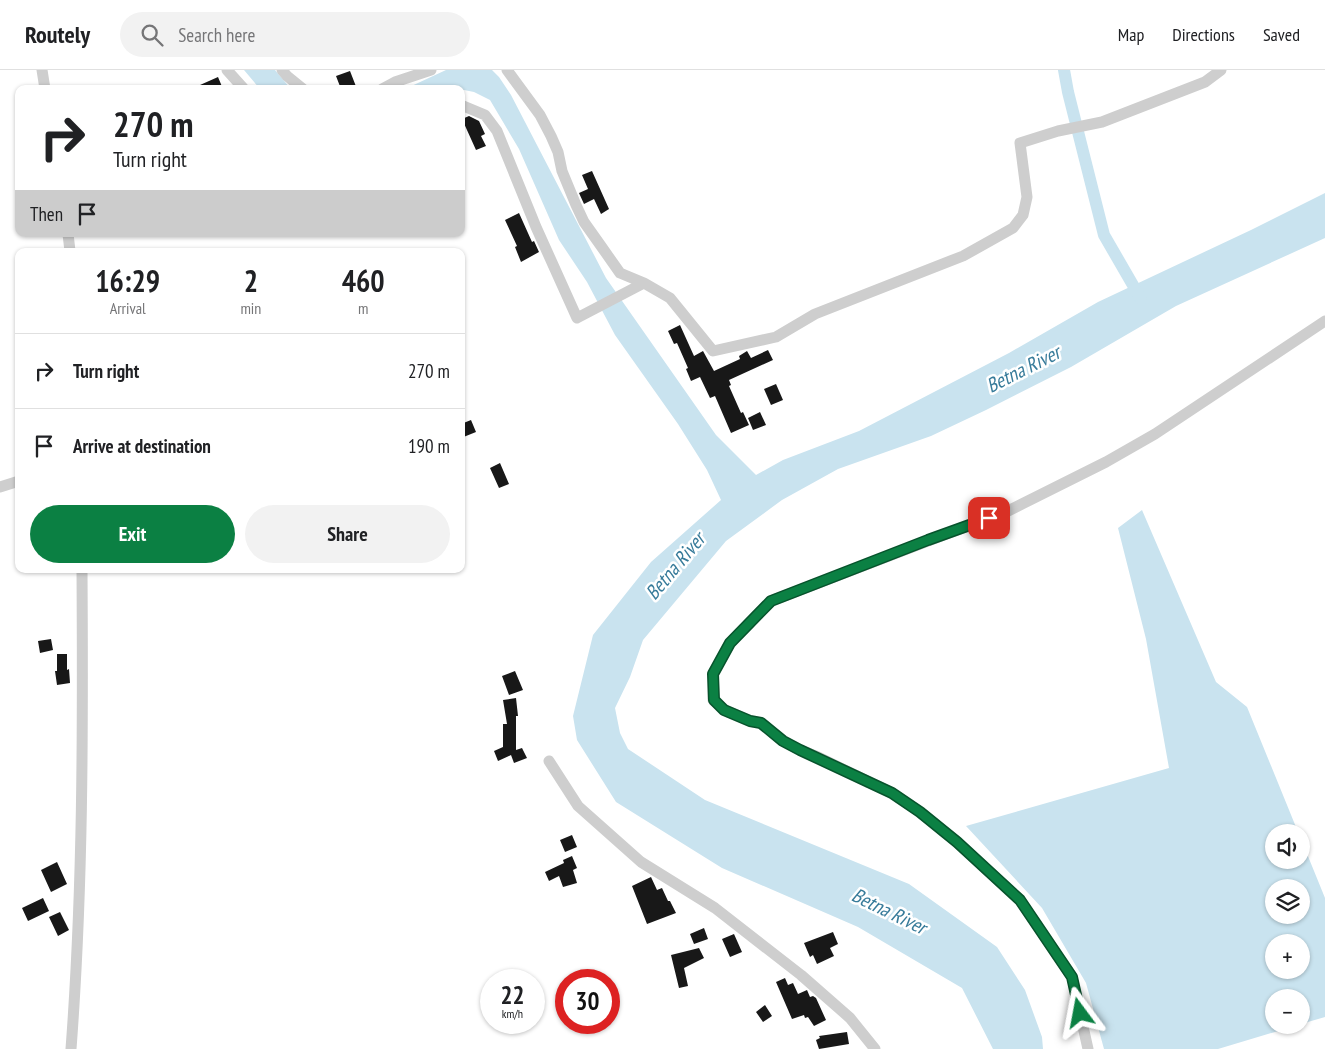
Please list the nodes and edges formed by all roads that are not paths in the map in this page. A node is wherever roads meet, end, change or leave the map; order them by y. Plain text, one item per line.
1 (42, 70) edge
2 (227, 70) edge
3 (282, 70) edge
4 (431, 70) edge
5 (507, 70) edge
6 (1221, 70) edge
7 (44, 85) edge
8 (240, 85) edge
9 (298, 85) edge
10 (389, 85) edge
11 (465, 107) edge
12 (644, 283) junction
13 (1325, 321) edge
14 (15, 482) edge
15 (0, 488) edge
16 (82, 573) edge
17 (550, 761) dead end
18 (71, 1049) edge
19 (875, 1049) edge
20 (1088, 1049) edge

1 - 7 street
2 - 8 street
3 - 9 street
4 - 10 street
5 - 12 street
6 - 12 street
11 - 12 street
13 - 20 street
14 - 15 street
16 - 18 street
17 - 19 street

